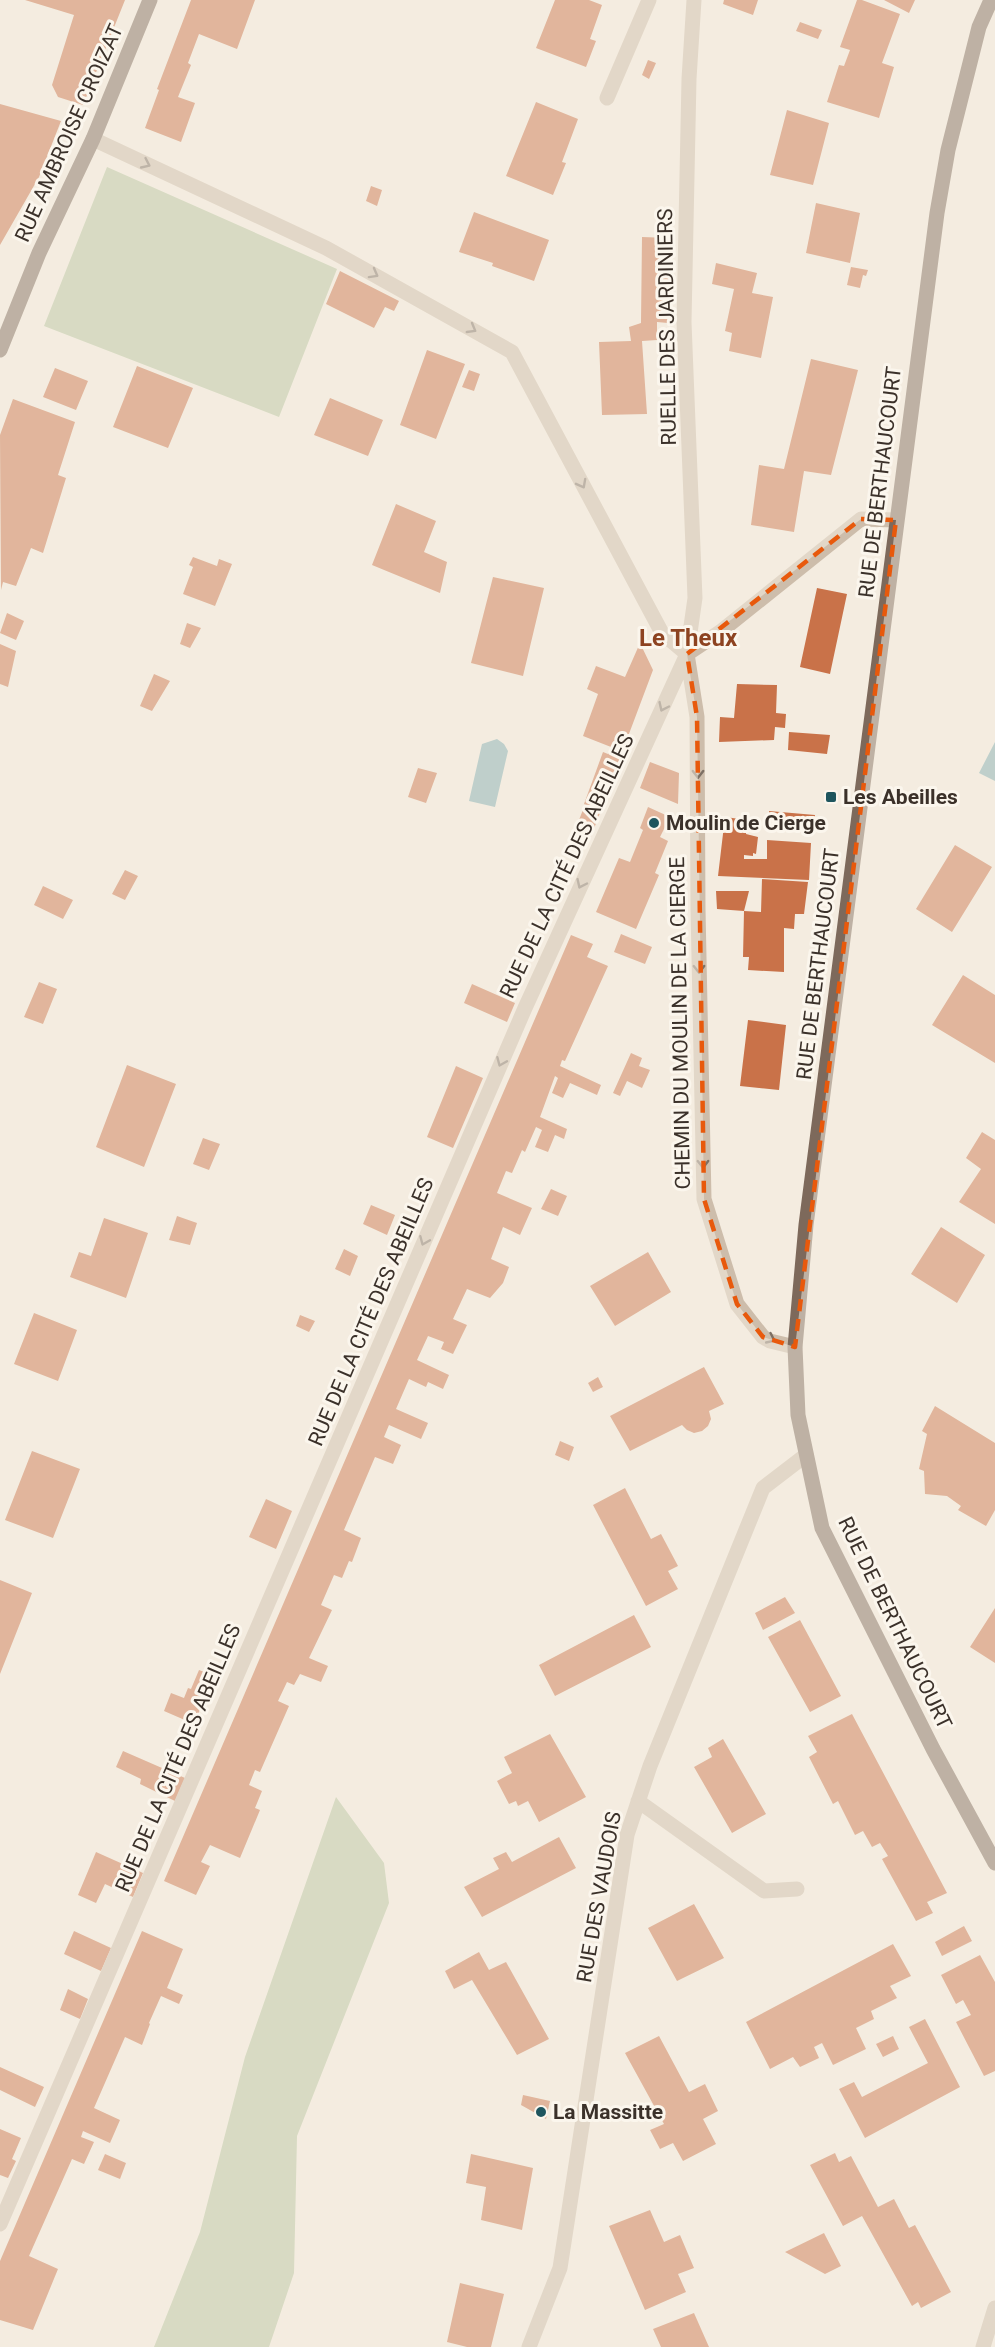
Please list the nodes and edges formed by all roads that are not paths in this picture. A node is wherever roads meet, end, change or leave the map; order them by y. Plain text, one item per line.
1 (150, 0) edge
2 (649, 0) edge
3 (694, 0) edge
4 (991, 0) edge
5 (607, 98) dead end
6 (93, 139) junction
7 (0, 350) edge
8 (896, 520) junction
9 (687, 654) junction
10 (795, 1347) junction
11 (806, 1455) junction
12 (638, 1802) junction
13 (995, 1863) edge
14 (797, 1888) dead end
15 (0, 2224) edge
16 (995, 2308) edge
17 (529, 2347) edge
18 (983, 2347) edge

1 - 6 main road, RUE AMBROISE CROIZAT
2 - 5 street
3 - 9 street, RUELLE DES JARDINIERS
4 - 8 main road, RUE DE BERTHAUCOURT
6 - 7 main road, RUE AMBROISE CROIZAT
6 -> 9 street
8 - 9 street
8 - 10 main road, RUE DE BERTHAUCOURT
9 -> 10 street, CHEMIN DU MOULIN DE LA CIERGE
9 -> 15 street, RUE DE LA CITÉ DES ABEILLES
10 - 11 main road, RUE DE BERTHAUCOURT
11 - 12 street, RUE DES VAUDOIS
11 - 13 main road, RUE DE BERTHAUCOURT
12 - 14 street
12 - 17 street, RUE DES VAUDOIS
16 - 18 street

